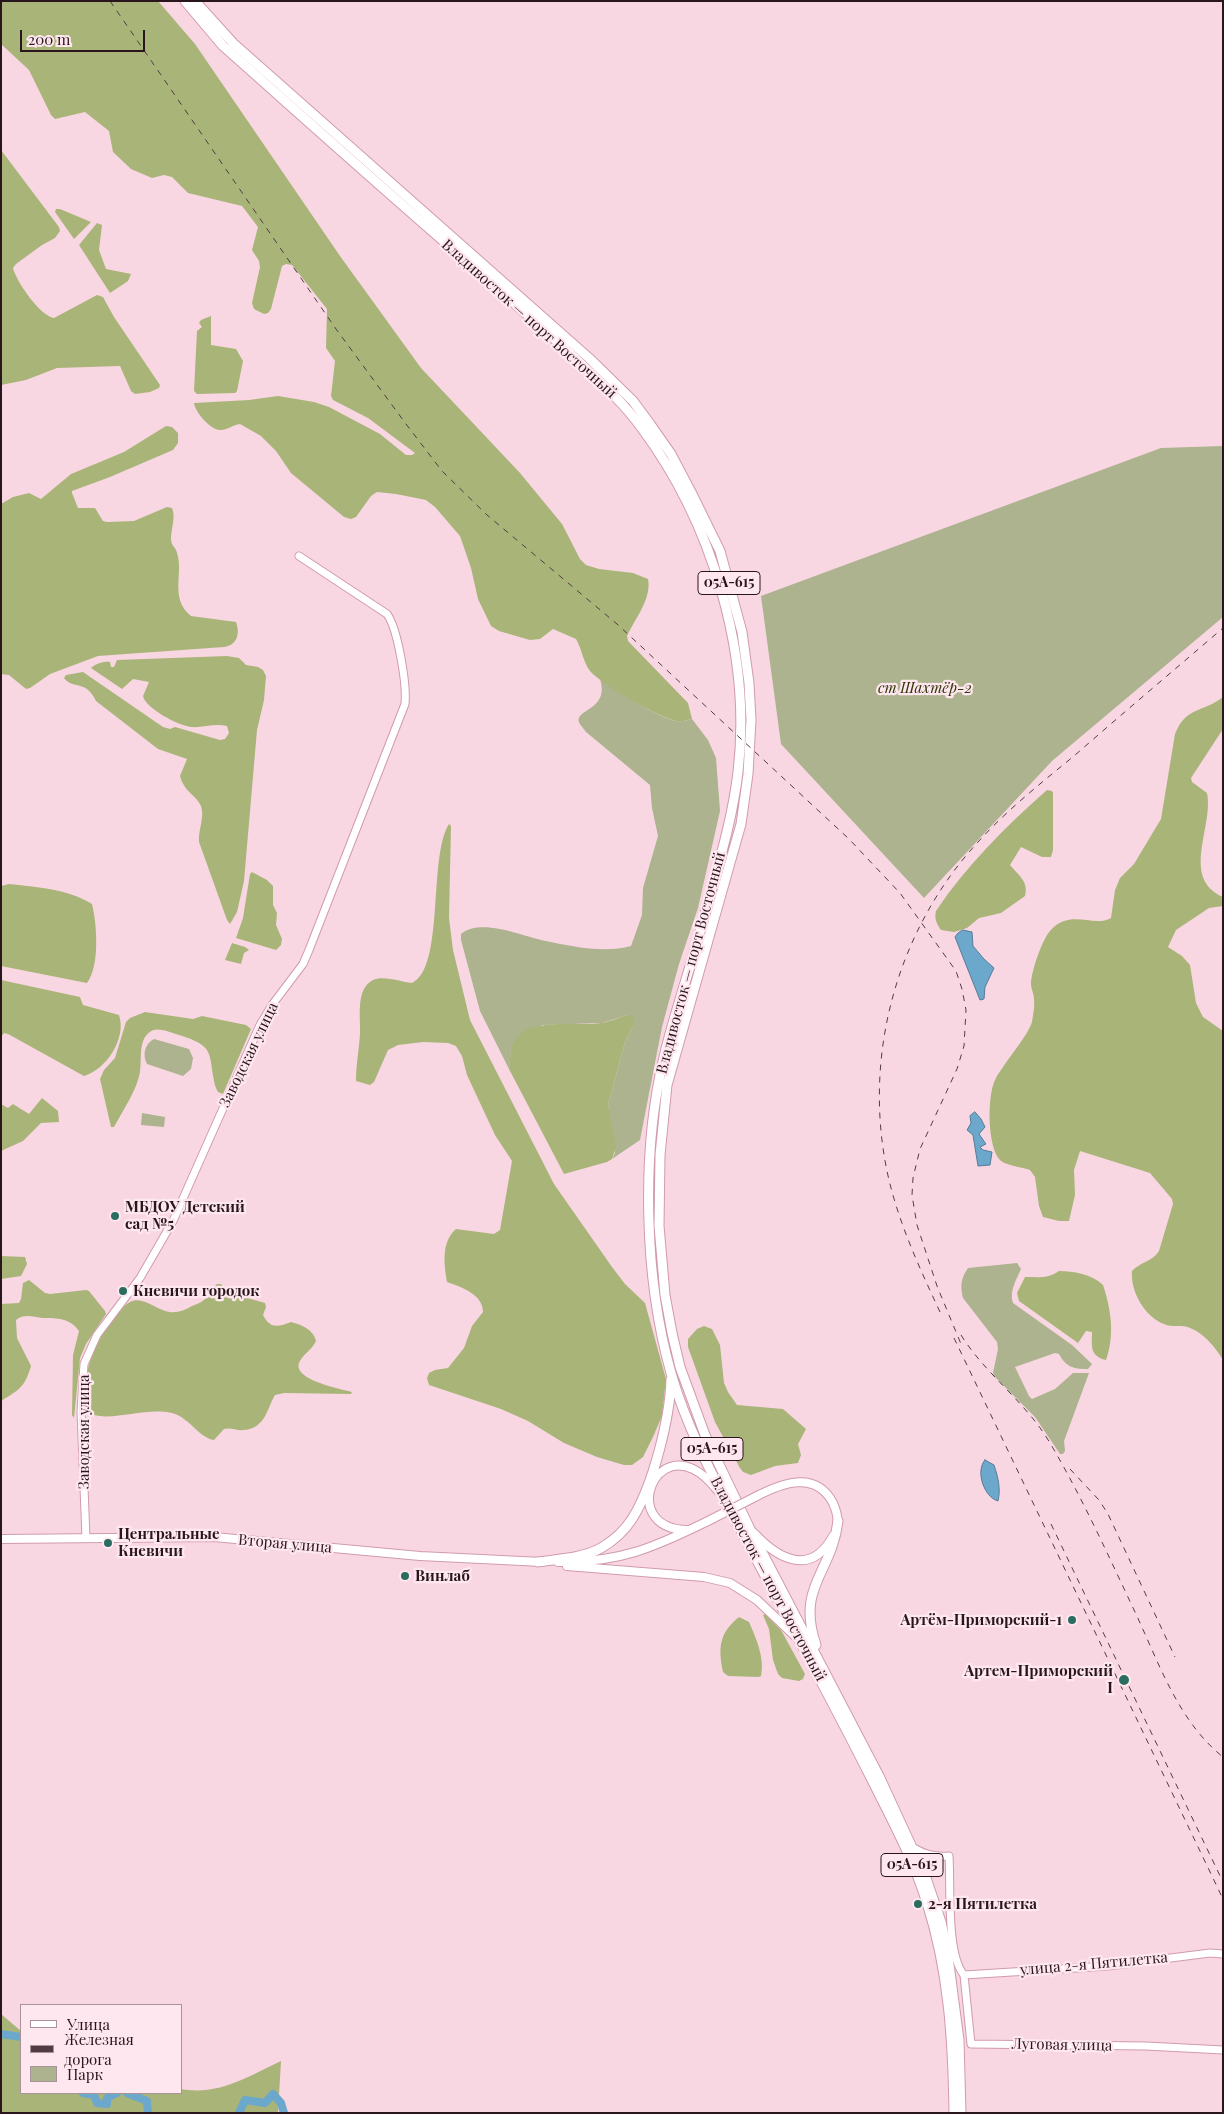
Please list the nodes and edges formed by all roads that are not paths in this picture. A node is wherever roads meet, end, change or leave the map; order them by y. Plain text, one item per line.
1 (185, 1) edge
2 (195, 1) edge
3 (299, 556) dead end
4 (671, 1374) junction
5 (723, 1495) junction
6 (838, 1521) junction
7 (750, 1528) junction
8 (689, 1530) junction
9 (86, 1538) junction
10 (1, 1539) edge
11 (538, 1562) junction
12 (798, 1639) junction
13 (818, 1660) junction
14 (914, 1848) junction
15 (938, 1857) junction
16 (926, 1878) junction
17 (1223, 1954) edge
18 (964, 1974) junction
19 (1223, 2050) edge
20 (954, 2113) edge
21 (961, 2113) edge

1 - 4 highway, Владивосток — порт Восточный / 05А-615
2 - 7 highway, Владивосток — порт Восточный / 05А-615
3 - 9 street, Заводская улица
4 - 5 highway, Владивосток — порт Восточный / 05А-615
4 - 11 highway
5 - 8 main road
5 - 12 highway, Владивосток — порт Восточный / 05А-615
6 - 7 main road
6 - 8 main road, bridge
6 - 13 highway
7 - 13 highway, Владивосток — порт Восточный / 05А-615
8 - 11 main road
9 - 10 main road, Вторая улица
9 - 11 main road, Вторая улица
11 - 12 main road
12 - 20 highway, Владивосток — порт Восточный / 05А-615
13 - 14 highway, Владивосток — порт Восточный / 05А-615
14 - 15 street
14 - 16 highway, Владивосток — порт Восточный / 05А-615
15 - 16 street
15 - 18 street
16 - 21 highway, Владивосток — порт Восточный / 05А-615
17 - 18 street, улица 2-я Пятилетка
18 - 19 street, Луговая улица

